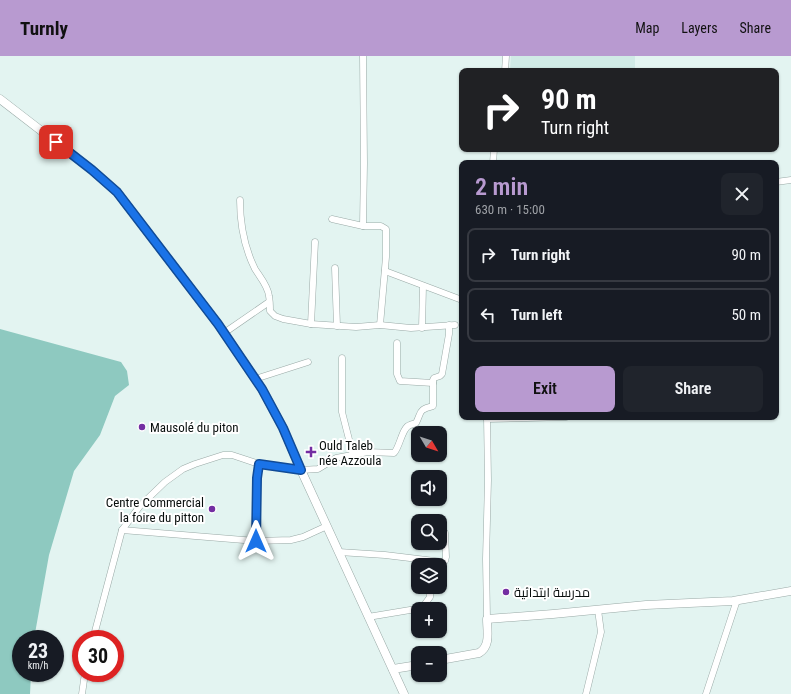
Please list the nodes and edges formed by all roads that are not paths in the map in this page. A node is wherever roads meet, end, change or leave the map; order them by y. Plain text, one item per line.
1 (363, 56) edge
2 (506, 56) edge
3 (505, 68) edge
4 (0, 99) edge
5 (791, 180) edge
6 (779, 182) edge
7 (240, 200) dead end
8 (332, 219) dead end
9 (362, 226) junction
10 (315, 242) dead end
11 (336, 268) dead end
12 (385, 271) junction
13 (424, 286) junction
14 (459, 299) edge
15 (269, 302) junction
16 (311, 324) junction
17 (380, 325) junction
18 (338, 326) junction
19 (422, 328) junction
20 (224, 333) junction
21 (397, 343) dead end
22 (342, 358) dead end
23 (308, 362) dead end
24 (255, 380) junction
25 (433, 383) junction
26 (487, 420) edge
27 (353, 455) junction
28 (259, 464) junction
29 (301, 470) junction
30 (327, 526) junction
31 (122, 530) junction
32 (256, 541) junction
33 (446, 550) edge
34 (339, 552) junction
35 (791, 591) edge
36 (430, 594) dead end
37 (737, 600) junction
38 (598, 610) junction
39 (368, 618) junction
40 (487, 619) junction
41 (95, 630) edge
42 (447, 659) edge
43 (411, 665) edge
44 (393, 669) junction
45 (83, 682) edge
46 (82, 694) edge
47 (404, 694) edge
48 (586, 694) edge
49 (706, 694) edge

1 - 9 street
2 - 3 street
4 - 20 main road
5 - 6 street
7 - 15 street
8 - 9 street
9 - 12 street
10 - 16 street
11 - 18 street
12 - 13 street
12 - 17 street
13 - 14 street
13 - 19 street
15 - 16 street
15 - 20 street
16 - 18 street
17 - 18 street
17 - 19 street
19 - 25 street
20 - 24 main road
21 - 25 street
22 - 27 street
23 - 24 street
24 - 29 main road
25 - 27 street
26 - 40 street
27 - 29 street
28 - 29 street
28 - 31 street
28 - 32 street
29 - 30 main road
30 - 32 street
30 - 34 main road
31 - 32 street
31 - 41 street
33 - 34 street
34 - 39 main road
35 - 37 main road
36 - 39 street
37 - 38 main road
37 - 49 street
38 - 40 main road
38 - 48 street
39 - 44 main road
40 - 42 main road
43 - 44 main road
44 - 47 main road
45 - 46 street

